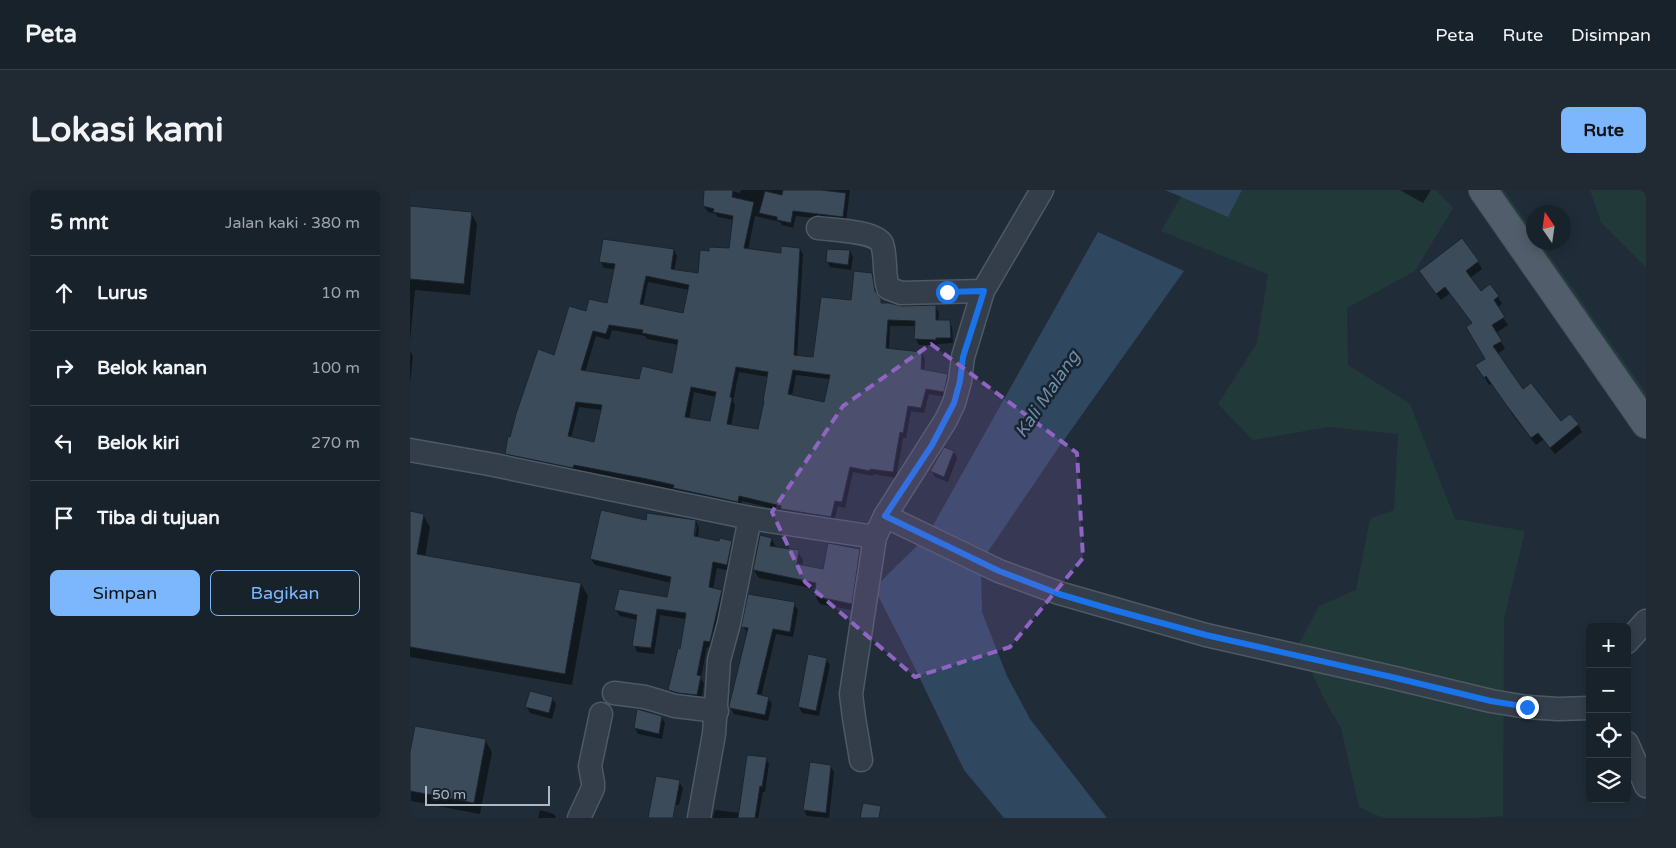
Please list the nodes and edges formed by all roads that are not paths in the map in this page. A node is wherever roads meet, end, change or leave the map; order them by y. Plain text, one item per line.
1 (1042, 190) edge
2 (1483, 190) edge
3 (1505, 190) edge
4 (1526, 218) edge
5 (818, 228) dead end
6 (1548, 250) edge
7 (984, 291) junction
8 (1646, 392) edge
9 (1646, 424) edge
10 (410, 450) edge
11 (750, 518) junction
12 (890, 518) junction
13 (875, 537) junction
14 (1646, 621) edge
15 (1631, 638) edge
16 (614, 692) dead end
17 (1586, 708) edge
18 (717, 711) junction
19 (601, 714) dead end
20 (1631, 752) edge
21 (861, 760) dead end
22 (1646, 786) edge
23 (579, 818) edge
24 (699, 818) edge

1 - 7 street
2 - 9 main road
3 - 4 main road
5 - 7 street
6 - 8 main road
7 - 12 street
10 - 11 street
11 - 13 street
11 - 18 street
12 - 13 street
12 - 17 street
13 - 21 street
14 - 15 street
16 - 18 street
18 - 24 street
19 - 23 street
20 - 22 street

